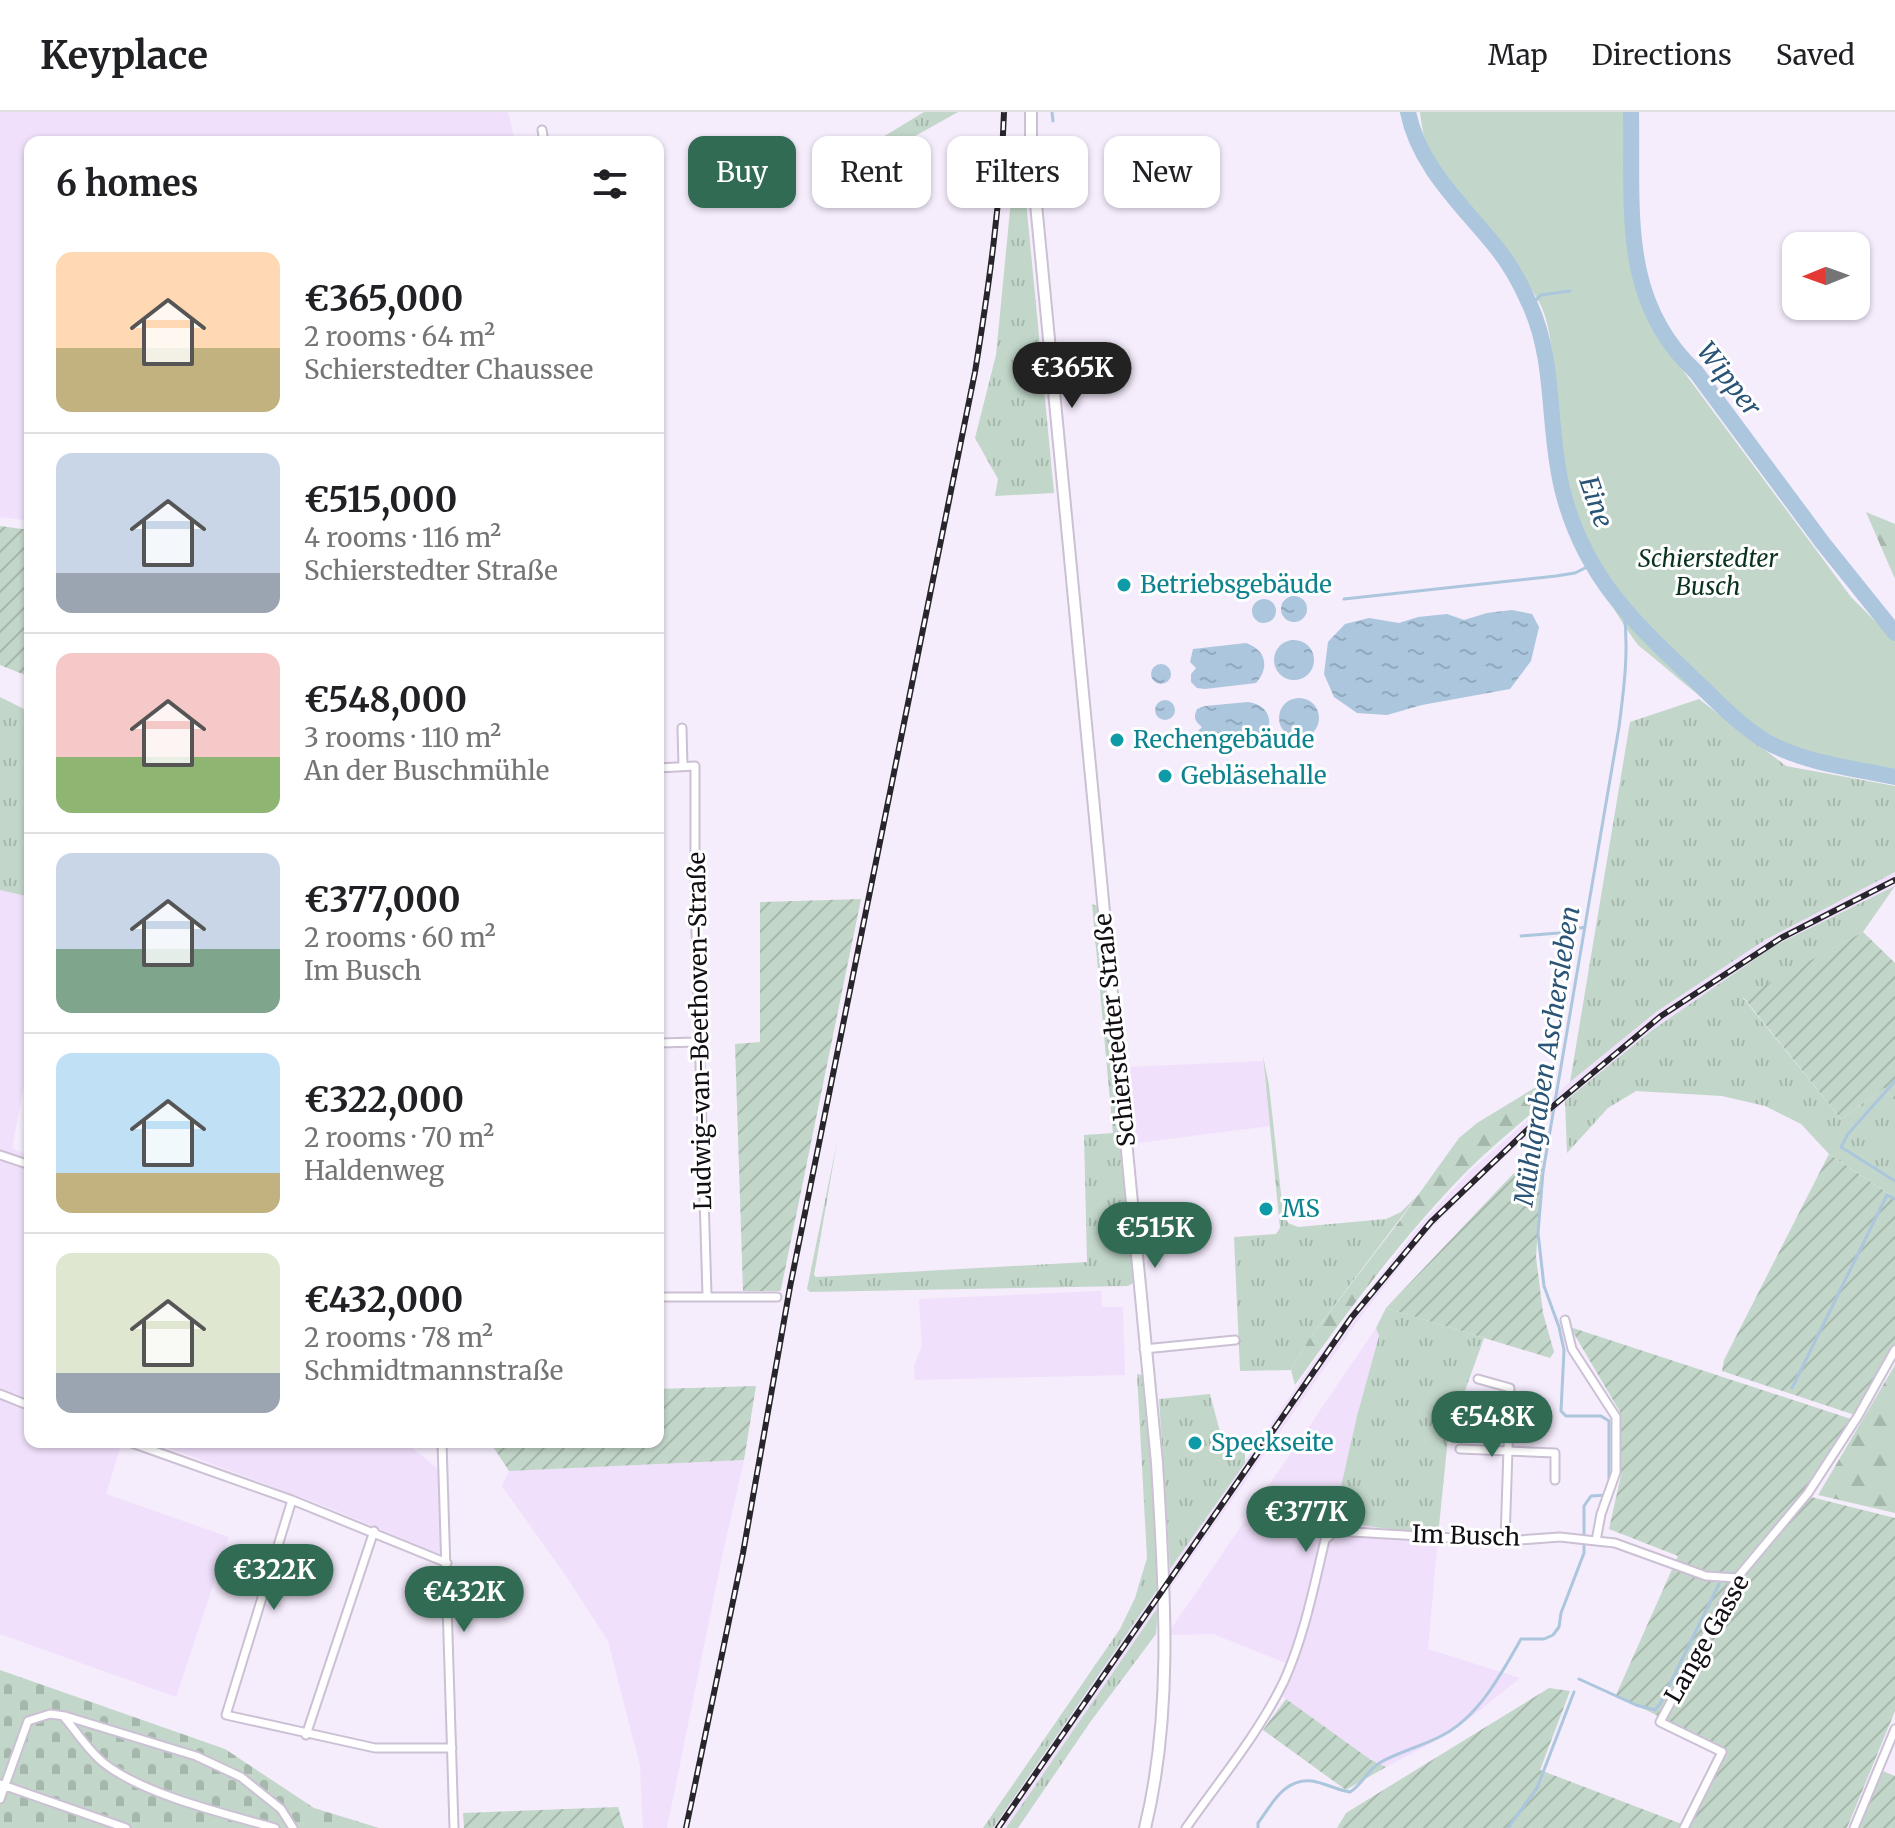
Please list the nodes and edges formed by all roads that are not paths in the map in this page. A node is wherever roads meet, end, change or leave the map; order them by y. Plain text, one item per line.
1 (1031, 112) edge
2 (542, 130) dead end
3 (543, 136) edge
4 (682, 728) dead end
5 (683, 766) junction
6 (664, 768) edge
7 (698, 1042) junction
8 (664, 1043) edge
9 (0, 1155) edge
10 (24, 1161) edge
11 (707, 1295) junction
12 (664, 1297) edge
13 (777, 1297) dead end
14 (1565, 1320) dead end
15 (1235, 1340) dead end
16 (1144, 1349) junction
17 (1895, 1350) edge
18 (1478, 1379) dead end
19 (0, 1394) edge
20 (24, 1404) edge
21 (146, 1448) edge
22 (442, 1448) edge
23 (1460, 1449) dead end
24 (1508, 1451) junction
25 (1555, 1480) dead end
26 (292, 1500) junction
27 (374, 1531) junction
28 (1590, 1540) junction
29 (1505, 1541) junction
30 (447, 1563) junction
31 (1737, 1578) junction
32 (62, 1715) junction
33 (1895, 1729) edge
34 (306, 1735) junction
35 (452, 1748) junction
36 (2, 1785) edge
37 (0, 1799) edge
38 (126, 1828) edge
39 (275, 1828) edge
40 (293, 1828) edge
41 (454, 1828) edge
42 (1145, 1828) edge
43 (1186, 1828) edge
44 (1684, 1828) edge
45 (1854, 1828) edge

1 - 16 street, Schierstedter Straße
2 - 3 street
4 - 5 street
5 - 6 street
5 - 7 street, Ludwig-van-Beethoven-Straße
7 - 8 street
7 - 11 street, Ludwig-van-Beethoven-Straße
9 - 10 street
11 - 12 street
11 - 13 street
14 - 28 street
15 - 16 street
16 - 42 street, Schierstedter Straße
17 - 31 street, Lange Gasse
18 - 24 street
19 - 20 street
21 - 26 street
22 - 30 street
23 - 24 street
24 - 25 street
24 - 29 street
26 - 27 street
26 - 34 street
27 - 30 street
27 - 34 street
28 - 29 street, Im Busch
28 - 31 street, Im Busch
29 - 43 street, Im Busch
30 - 35 street
31 - 44 street, Lange Gasse
32 - 36 street
32 - 39 street
32 - 40 street
33 - 45 street
34 - 35 street
35 - 41 street
36 - 37 street
36 - 38 street

